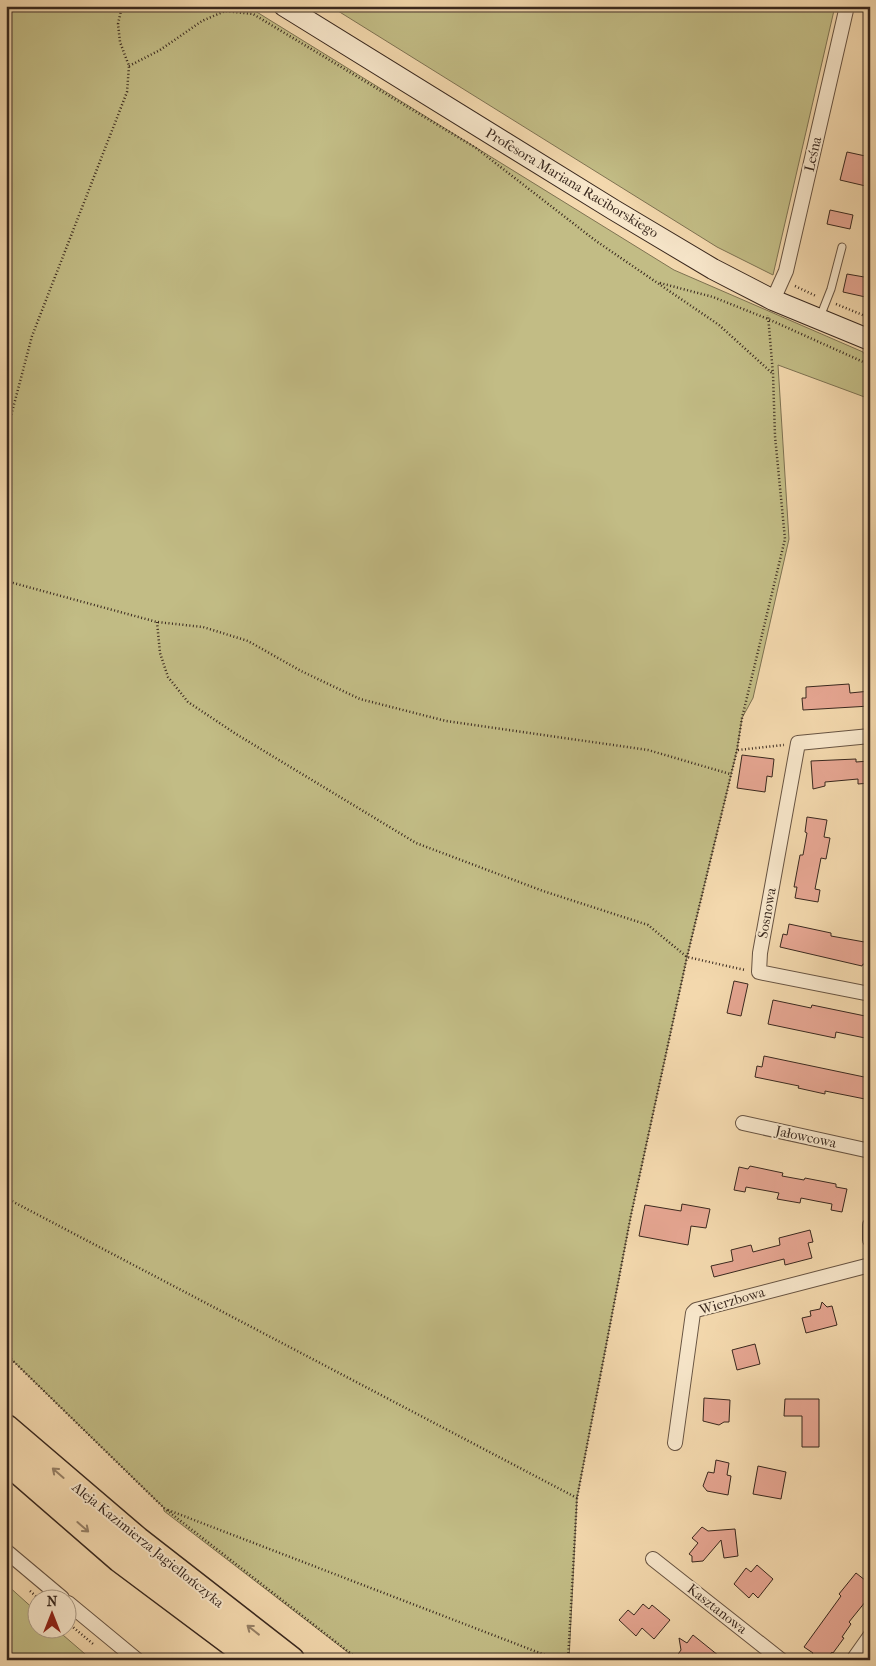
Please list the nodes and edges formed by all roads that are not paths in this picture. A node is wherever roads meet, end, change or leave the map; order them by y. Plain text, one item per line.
1 (284, 6) edge
2 (848, 6) edge
3 (842, 247) dead end
4 (771, 309) junction
5 (819, 320) junction
6 (870, 340) edge
7 (870, 736) edge
8 (870, 994) edge
9 (743, 1123) dead end
10 (870, 1151) edge
11 (870, 1225) edge
12 (870, 1240) edge
13 (870, 1265) edge
14 (6, 1428) edge
15 (674, 1443) dead end
16 (6, 1460) edge
17 (6, 1551) edge
18 (653, 1559) dead end
19 (50, 1588) edge
20 (78, 1611) edge
21 (870, 1636) edge
22 (137, 1660) edge
23 (255, 1660) edge
24 (291, 1660) edge
25 (781, 1660) edge
26 (853, 1660) edge

1 - 4 main road, Profesora Mariana Raciborskiego
2 - 4 street, Leśna
3 - 5 lane
4 - 5 main road, Profesora Mariana Raciborskiego
5 - 6 main road, Profesora Mariana Raciborskiego
7 - 8 street, Sosnowa
9 - 10 street, Jałowcowa
11 - 12 street
13 - 15 street, Wierzbowa
24 -> 14 highway, Aleja Kazimierza Jagiellończyka
16 -> 23 highway, Aleja Kazimierza Jagiellończyka
17 - 19 street
18 - 25 street, Kasztanowa
20 - 22 street
21 - 26 street

